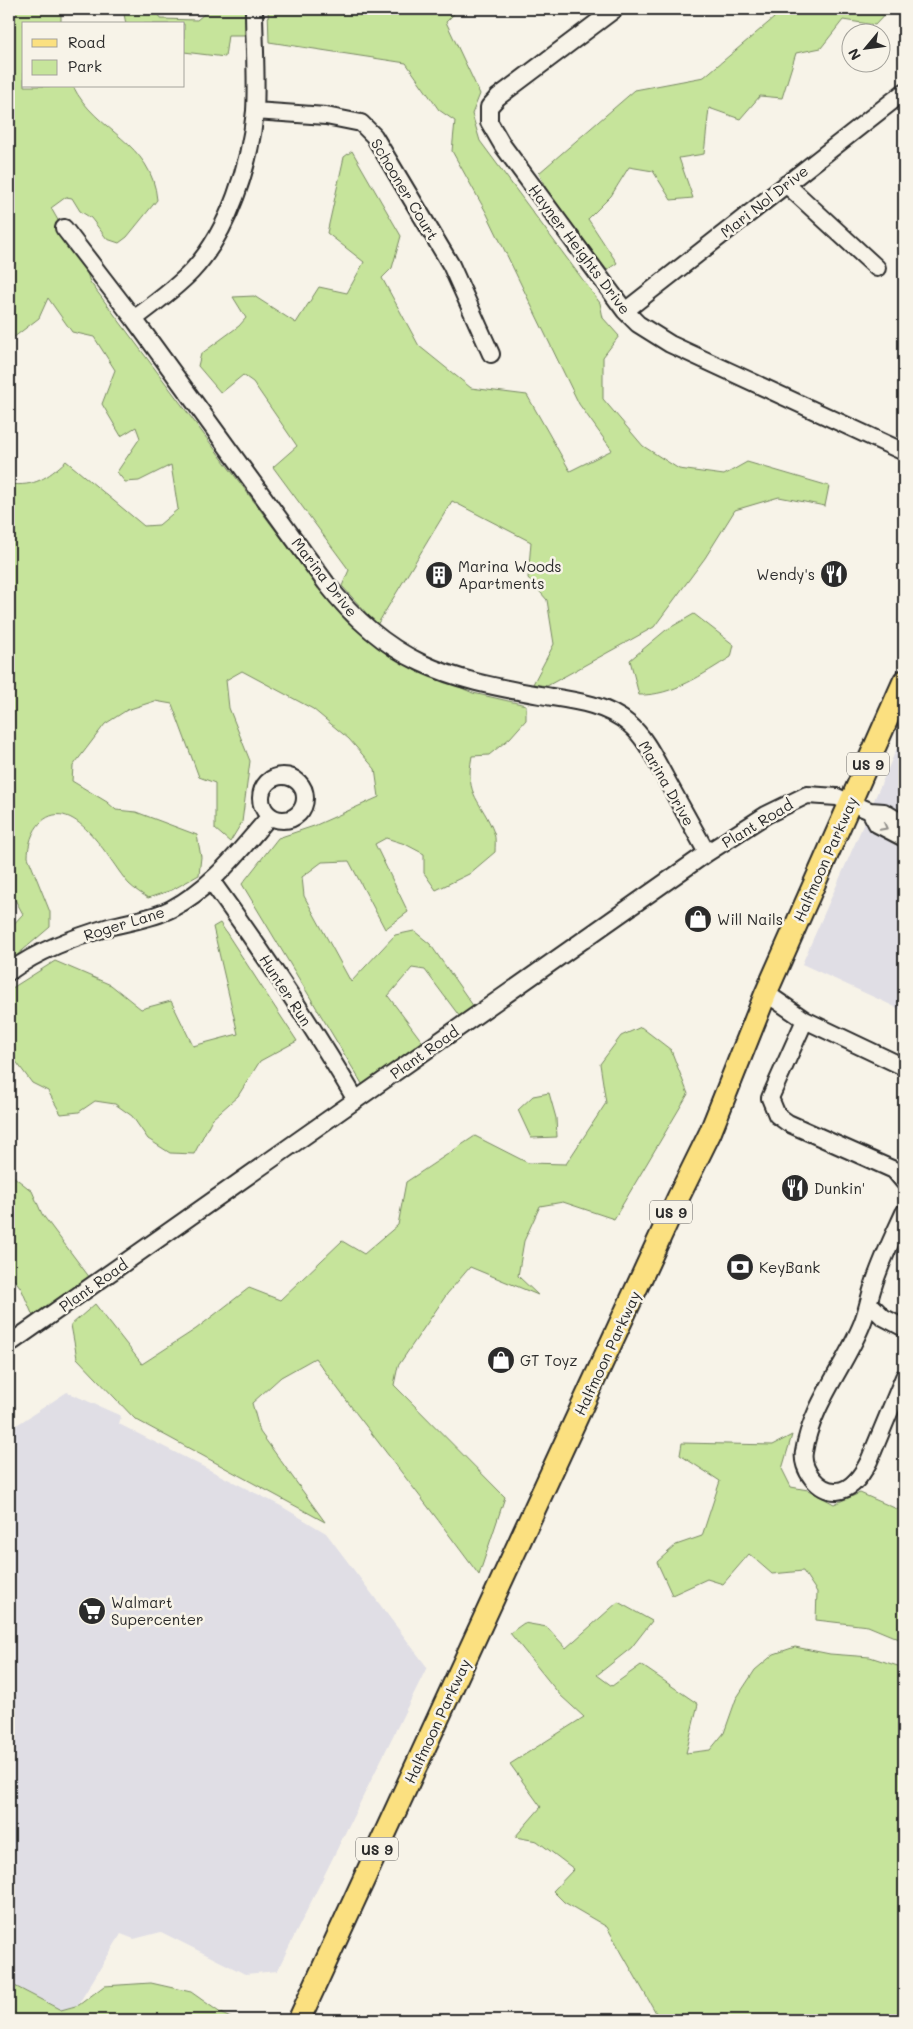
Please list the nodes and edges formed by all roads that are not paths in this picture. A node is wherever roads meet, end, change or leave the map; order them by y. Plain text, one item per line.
1 (254, 9) edge
2 (615, 9) edge
3 (904, 92) edge
4 (255, 111) junction
5 (786, 184) junction
6 (64, 228) dead end
7 (877, 268) dead end
8 (625, 311) junction
9 (134, 319) junction
10 (491, 354) dead end
11 (904, 452) edge
12 (904, 681) edge
13 (860, 806) junction
14 (270, 816) dead end
15 (904, 824) edge
16 (904, 838) edge
17 (707, 853) junction
18 (212, 882) junction
19 (9, 972) edge
20 (766, 993) junction
21 (805, 1020) junction
22 (904, 1067) edge
23 (356, 1100) junction
24 (904, 1182) edge
25 (904, 1213) edge
26 (869, 1303) junction
27 (904, 1328) edge
28 (9, 1344) edge
29 (904, 1377) edge
30 (299, 2020) edge

1 - 4 street
2 - 8 street, Hayner Heights Drive
3 - 5 street, Mari Nol Drive
4 - 9 street
4 - 10 street, Schooner Court
5 - 7 street
5 - 8 street, Mari Nol Drive
6 - 9 street, Marina Drive
8 - 11 street, Hayner Heights Drive
9 - 17 street, Marina Drive
12 - 13 main road, Halfmoon Parkway / US 9
13 - 15 street, Plant Road
13 -> 16 street
13 - 17 street, Plant Road
13 - 20 main road, Halfmoon Parkway / US 9
14 - 18 street, Roger Lane
17 - 23 street, Plant Road
18 - 19 street, Roger Lane
18 - 23 street, Hunter Run
20 - 21 street
20 - 30 main road, Halfmoon Parkway / US 9
21 - 22 street
21 - 24 street
23 - 28 street, Plant Road
25 - 26 street
26 - 27 street
26 - 29 street

